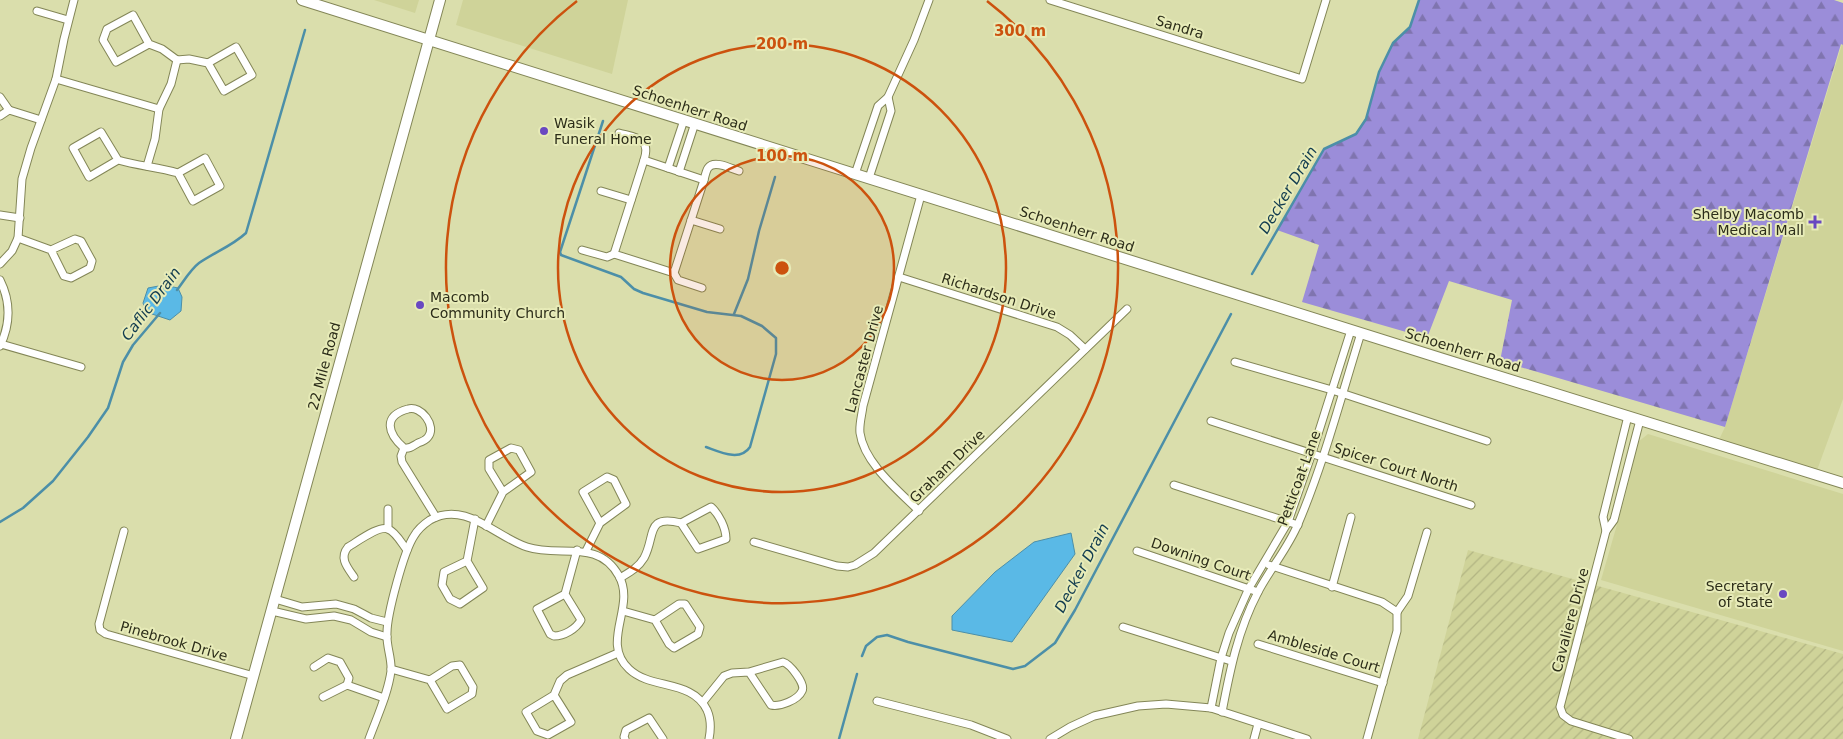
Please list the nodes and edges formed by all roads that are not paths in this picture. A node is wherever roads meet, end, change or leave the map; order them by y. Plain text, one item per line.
1 (74, 0) edge
2 (302, 0) edge
3 (440, 0) edge
4 (930, 0) edge
5 (1050, 0) edge
6 (1326, 0) edge
7 (38, 10) dead end
8 (68, 20) junction
9 (428, 39) junction
10 (149, 44) junction
11 (177, 60) junction
12 (208, 63) junction
13 (56, 79) junction
14 (0, 97) edge
15 (888, 97) junction
16 (159, 109) junction
17 (9, 110) junction
18 (0, 116) edge
19 (41, 120) junction
20 (684, 120) junction
21 (695, 123) junction
22 (619, 133) dead end
23 (118, 160) junction
24 (644, 160) junction
25 (147, 166) junction
26 (668, 168) junction
27 (739, 171) dead end
28 (679, 172) junction
29 (178, 173) junction
30 (855, 174) junction
31 (868, 178) junction
32 (704, 180) junction
33 (601, 191) dead end
34 (921, 195) junction
35 (632, 200) junction
36 (0, 215) edge
37 (20, 218) junction
38 (691, 220) junction
39 (720, 229) dead end
40 (18, 238) junction
41 (51, 250) junction
42 (582, 250) dead end
43 (614, 254) junction
44 (0, 264) edge
45 (674, 273) junction
46 (900, 277) junction
47 (0, 280) edge
48 (702, 288) dead end
49 (1127, 308) dead end
50 (1356, 332) junction
51 (1, 345) edge
52 (1085, 349) junction
53 (1235, 362) dead end
54 (81, 367) dead end
55 (1332, 390) junction
56 (1342, 393) junction
57 (1628, 416) junction
58 (1640, 420) junction
59 (1211, 421) dead end
60 (1487, 440) dead end
61 (404, 448) junction
62 (1312, 453) junction
63 (1322, 456) junction
64 (1843, 483) edge
65 (1174, 485) dead end
66 (503, 492) junction
67 (1471, 505) dead end
68 (388, 509) dead end
69 (919, 511) junction
70 (436, 517) junction
71 (1351, 517) dead end
72 (475, 519) junction
73 (1288, 522) junction
74 (600, 523) junction
75 (682, 523) junction
76 (1298, 525) junction
77 (486, 526) junction
78 (388, 529) junction
79 (124, 531) dead end
80 (1606, 531) junction
81 (1427, 532) dead end
82 (754, 542) dead end
83 (407, 550) junction
84 (577, 550) junction
85 (1137, 550) dead end
86 (586, 552) junction
87 (467, 561) junction
88 (1262, 563) junction
89 (1273, 567) junction
90 (354, 577) dead end
91 (620, 578) junction
92 (1332, 587) junction
93 (1249, 588) junction
94 (1258, 592) junction
95 (566, 594) junction
96 (275, 599) junction
97 (336, 604) junction
98 (272, 611) junction
99 (623, 611) junction
100 (1397, 612) junction
101 (334, 616) junction
102 (655, 620) junction
103 (387, 622) junction
104 (1123, 627) dead end
105 (386, 636) junction
106 (1258, 644) dead end
107 (618, 653) junction
108 (1222, 658) junction
109 (1232, 661) junction
110 (314, 666) dead end
111 (391, 669) junction
112 (749, 672) junction
113 (254, 676) junction
114 (430, 680) junction
115 (1383, 683) junction
116 (348, 685) junction
117 (554, 695) junction
118 (323, 697) dead end
119 (384, 698) junction
120 (877, 701) dead end
121 (703, 702) junction
122 (1211, 708) junction
123 (1222, 712) junction
124 (1258, 724) junction
125 (236, 739) edge
126 (369, 739) edge
127 (625, 739) edge
128 (663, 739) edge
129 (709, 739) edge
130 (1007, 739) edge
131 (1050, 739) edge
132 (1254, 739) edge
133 (1307, 739) edge
134 (1367, 739) edge
135 (1629, 739) edge

1 - 8 street
2 - 9 street, Schoenherr Road
3 - 9 street, 22 Mile Road
4 - 15 street
5 - 6 street, Sandra
7 - 8 street
8 - 13 street
9 - 20 street, Schoenherr Road
9 - 96 street, 22 Mile Road
10 - 10 street
10 - 11 street
11 - 12 street
11 - 16 street
12 - 12 street
13 - 16 street
13 - 19 street
14 - 17 street
15 - 30 street
15 - 31 street
16 - 25 street
17 - 18 street
17 - 19 street
19 - 37 street
20 - 21 street, Schoenherr Road
20 - 26 street
21 - 28 street
21 - 30 street, Schoenherr Road
22 - 24 street
23 - 23 street
23 - 25 street
24 - 26 street
24 - 35 street
25 - 29 street
26 - 28 street
27 - 32 street
28 - 32 street
29 - 29 street
30 - 31 street, Schoenherr Road
31 - 34 street, Schoenherr Road
32 - 38 street
33 - 35 street
34 - 46 street, Lancaster Drive
34 - 50 street, Schoenherr Road
35 - 43 street
36 - 37 street
37 - 40 street
38 - 39 street
38 - 45 street
40 - 41 street
40 - 44 street
41 - 41 street
42 - 43 street
43 - 45 street
45 - 48 street
46 - 52 street, Richardson Drive
46 - 69 street, Lancaster Drive
47 - 51 street
49 - 52 street, Graham Drive
50 - 55 street, Petticoat Lane
50 - 56 street, Petticoat Lane
50 - 57 street, Schoenherr Road
51 - 54 street
52 - 69 street, Graham Drive
53 - 55 street
55 - 56 street
55 - 62 street, Petticoat Lane
56 - 60 street
56 - 63 street, Petticoat Lane
57 - 58 street, Schoenherr Road
57 - 80 street, Cavaliere Drive
58 - 64 street, Schoenherr Road
58 - 80 street, Cavaliere Drive
59 - 62 street, Spicer Court North
61 - 61 street
61 - 70 street
62 - 63 street, Spicer Court North
62 - 73 street, Petticoat Lane
63 - 67 street, Spicer Court North
63 - 76 street, Petticoat Lane
65 - 73 street
66 - 66 street
66 - 77 street
68 - 78 street
69 - 82 street, Graham Drive
70 - 72 street
70 - 83 street
71 - 92 street
72 - 77 street
72 - 87 street
73 - 76 street
73 - 88 street, Petticoat Lane
74 - 74 street
74 - 86 street
75 - 75 street
75 - 91 street
76 - 89 street, Petticoat Lane
77 - 84 street
78 - 83 street
78 - 90 street
79 - 113 street, Pinebrook Drive
80 - 135 street, Cavaliere Drive
81 - 100 street
83 - 103 street
84 - 86 street
84 - 95 street
85 - 93 street, Downing Court
86 - 91 street
87 - 87 street
88 - 89 street
88 - 93 street, Petticoat Lane
89 - 92 street
89 - 94 street, Petticoat Lane
91 - 99 street
92 - 100 street
93 - 94 street, Downing Court
93 - 108 street, Petticoat Lane
94 - 109 street, Petticoat Lane
95 - 95 street
96 - 97 street
96 - 98 street, 22 Mile Road
97 - 101 street
97 - 103 street
98 - 101 street
98 - 113 street, 22 Mile Road
99 - 102 street
99 - 107 street
100 - 115 street
101 - 105 street
102 - 102 street
103 - 105 street
104 - 108 street
105 - 111 street
106 - 115 street, Ambleside Court
107 - 117 street
107 - 121 street
108 - 109 street
108 - 122 street, Petticoat Lane
109 - 123 street, Petticoat Lane
110 - 116 street
111 - 114 street
111 - 119 street
112 - 112 street
112 - 121 street
113 - 125 street, 22 Mile Road
114 - 114 street
115 - 134 street
116 - 118 street
116 - 119 street
117 - 117 street
119 - 126 street
120 - 130 street
121 - 129 street
122 - 123 street
122 - 131 street
123 - 124 street
124 - 132 street
124 - 133 street
127 - 128 street

